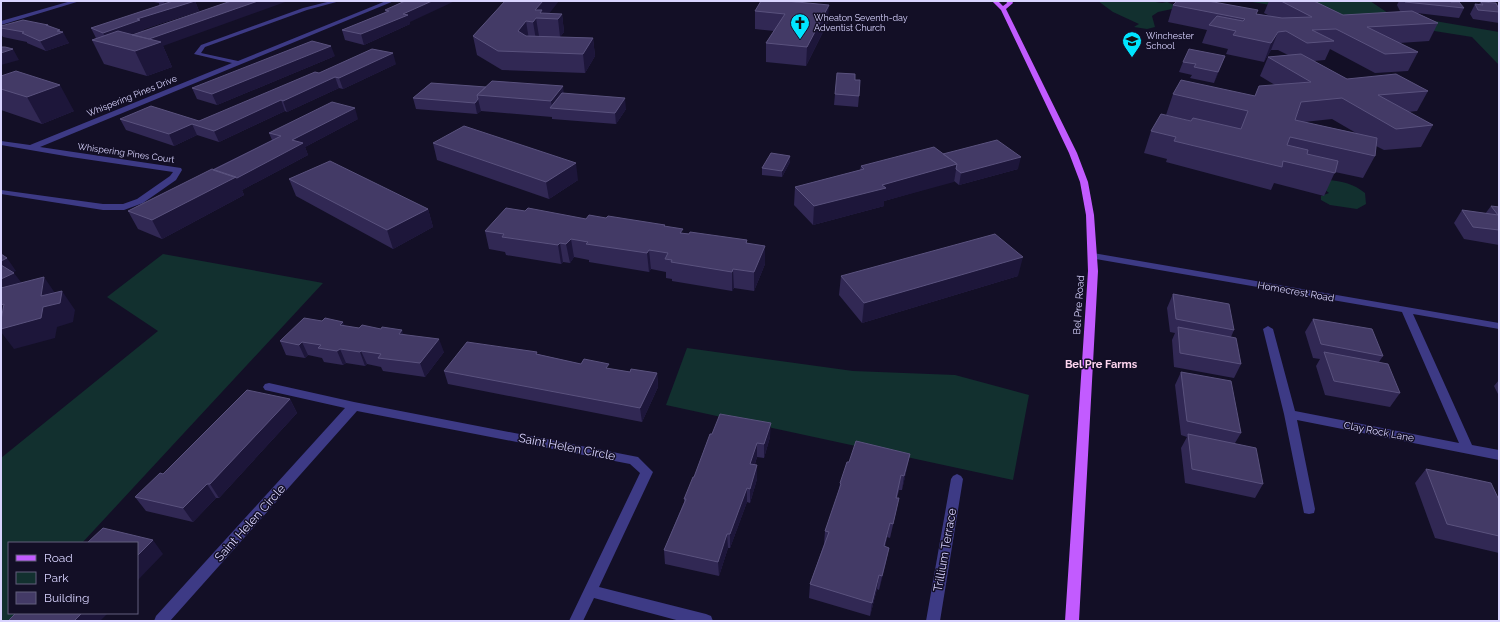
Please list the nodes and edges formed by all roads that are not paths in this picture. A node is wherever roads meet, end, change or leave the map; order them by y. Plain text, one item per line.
1 (77, 1) edge
2 (337, 1) edge
3 (391, 1) edge
4 (995, 1) edge
5 (1009, 1) edge
6 (1003, 9) junction
7 (1, 23) edge
8 (239, 63) junction
9 (1, 143) edge
10 (33, 147) junction
11 (1, 192) edge
12 (1093, 256) junction
13 (1406, 310) junction
14 (1499, 326) edge
15 (1268, 329) dead end
16 (269, 387) dead end
17 (354, 406) junction
18 (1290, 414) junction
19 (1468, 449) junction
20 (1499, 455) edge
21 (957, 479) dead end
22 (1309, 509) dead end
23 (590, 591) junction
24 (161, 621) edge
25 (576, 621) edge
26 (706, 621) edge
27 (934, 621) edge
28 (1072, 621) edge

1 - 7 street
2 - 8 street
3 - 8 street, Whispering Pines Drive
4 - 6 main road, Bel Pre Road
5 - 6 main road
6 - 12 main road, Bel Pre Road
8 - 10 street, Whispering Pines Drive
9 - 10 street, Whispering Pines Court
10 - 11 street, Whispering Pines Court
12 - 13 street, Homecrest Road
12 - 28 main road, Bel Pre Road
13 - 14 street, Homecrest Road
13 - 19 street
15 - 18 street
16 - 17 street, Saint Helen Circle
17 - 23 street, Saint Helen Circle
17 - 24 street, Saint Helen Circle
18 - 19 street, Clay Rock Lane
18 - 22 street
19 - 20 street, Clay Rock Lane
21 - 27 street, Trillium Terrace
23 - 25 street, Saint Helen Circle
23 - 26 street

